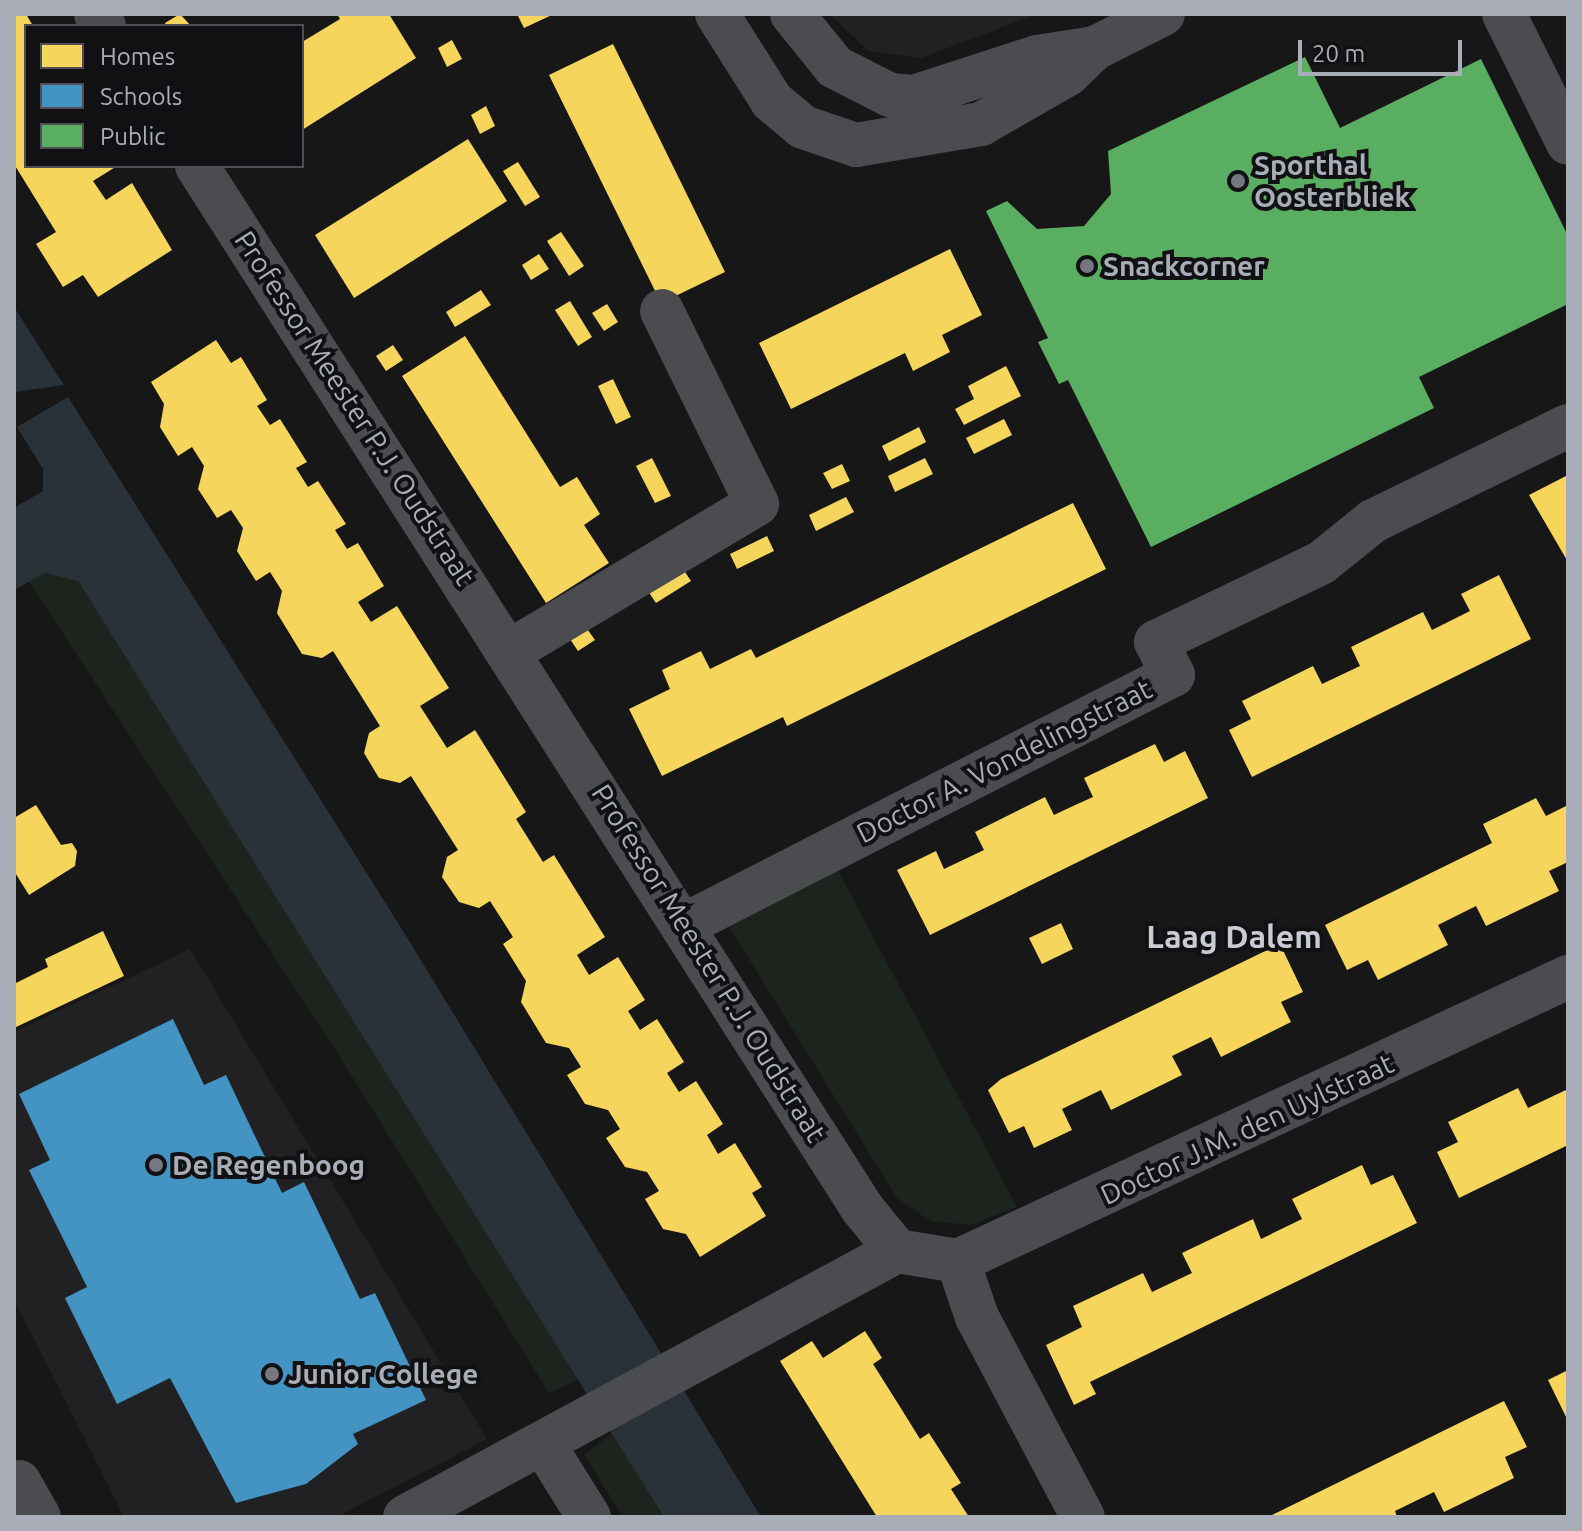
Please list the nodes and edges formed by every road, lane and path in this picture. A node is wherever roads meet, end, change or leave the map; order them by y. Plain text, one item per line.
1 (717, 14) edge
2 (792, 14) edge
3 (1163, 14) edge
4 (1504, 14) edge
5 (1095, 48) junction
6 (1568, 143) edge
7 (198, 168) edge
8 (662, 311) dead end
9 (1568, 426) edge
10 (512, 650) junction
11 (686, 924) junction
12 (1568, 977) edge
13 (926, 1258) junction
14 (544, 1445) junction
15 (405, 1517) edge
16 (589, 1517) edge
17 (1083, 1517) edge

1 - 5 street
2 - 5 street
3 - 5 street
4 - 6 street
7 - 10 street, Professor Meester P.J. Oudstraat
8 - 10 street
9 - 11 street, Doctor A. Vondelingstraat
10 - 11 street, Professor Meester P.J. Oudstraat
11 - 13 street, Professor Meester P.J. Oudstraat
12 - 13 street, Doctor J.M. den Uylstraat
13 - 14 street, Doctor J.M. den Uylstraat
13 - 17 street
14 - 15 street, Doctor J.M. den Uylstraat
14 - 16 street

